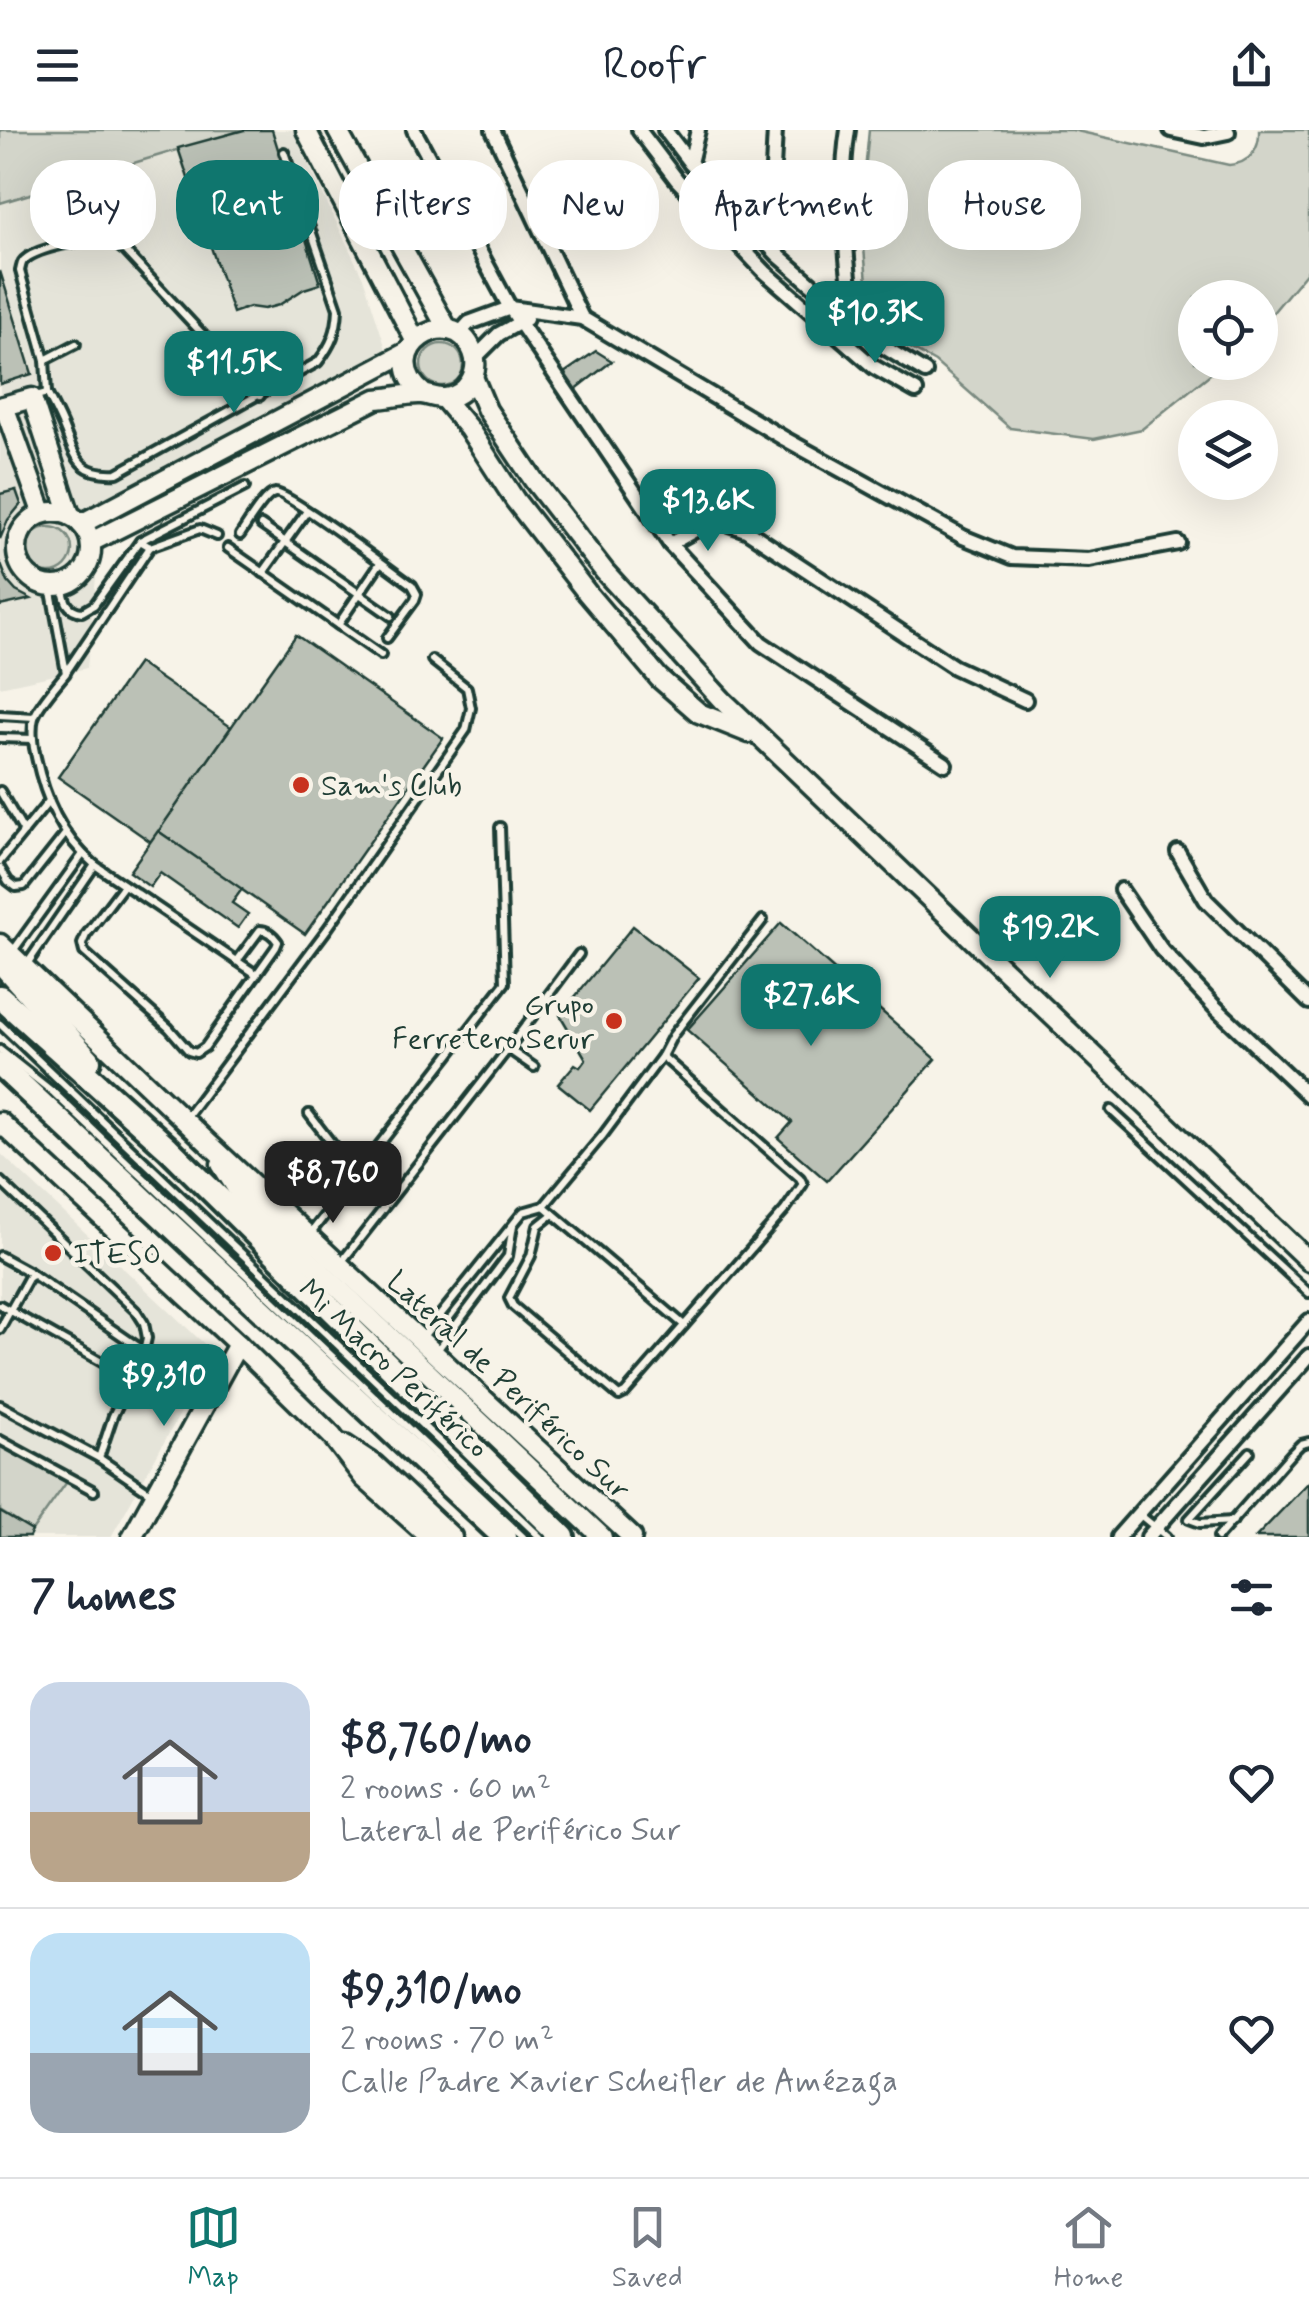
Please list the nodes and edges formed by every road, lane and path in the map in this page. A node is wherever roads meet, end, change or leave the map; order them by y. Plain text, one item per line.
1 (306, 130) edge
2 (337, 130) edge
3 (414, 130) edge
4 (492, 130) edge
5 (639, 130) edge
6 (665, 130) edge
7 (698, 130) edge
8 (774, 130) edge
9 (848, 130) edge
10 (1171, 130) edge
11 (1228, 132) dead end
12 (284, 152) dead end
13 (688, 160) edge
14 (691, 160) edge
15 (773, 160) edge
16 (774, 250) edge
17 (510, 308) junction
18 (538, 313) junction
19 (582, 318) junction
20 (854, 320) junction
21 (520, 322) junction
22 (453, 332) junction
23 (76, 344) dead end
24 (412, 346) junction
25 (850, 346) junction
26 (45, 360) junction
27 (474, 368) junction
28 (925, 372) dead end
29 (916, 391) dead end
30 (424, 394) junction
31 (40, 395) junction
32 (260, 396) junction
33 (443, 398) junction
34 (2, 406) edge
35 (245, 487) dead end
36 (307, 510) junction
37 (42, 512) junction
38 (76, 520) junction
39 (262, 526) dead end
40 (240, 534) dead end
41 (217, 536) dead end
42 (140, 541) junction
43 (90, 542) junction
44 (285, 542) junction
45 (1178, 542) dead end
46 (670, 544) junction
47 (150, 547) junction
48 (228, 548) dead end
49 (380, 563) junction
50 (263, 573) junction
51 (56, 586) junction
52 (359, 594) junction
53 (391, 616) dead end
54 (338, 625) junction
55 (386, 638) dead end
56 (381, 655) dead end
57 (432, 660) dead end
58 (66, 673) junction
59 (1025, 700) dead end
60 (0, 715) edge
61 (34, 716) junction
62 (759, 736) junction
63 (0, 738) edge
64 (33, 739) junction
65 (945, 764) dead end
66 (0, 791) edge
67 (48, 801) junction
68 (500, 827) dead end
69 (24, 832) junction
70 (66, 833) junction
71 (1178, 852) dead end
72 (82, 854) junction
73 (0, 865) edge
74 (95, 865) junction
75 (124, 885) junction
76 (1121, 890) dead end
77 (764, 920) dead end
78 (6, 953) edge
79 (578, 954) dead end
80 (237, 961) junction
81 (256, 974) junction
82 (0, 997) edge
83 (1309, 1002) edge
84 (0, 1024) edge
85 (508, 1049) junction
86 (0, 1050) edge
87 (662, 1056) junction
88 (0, 1064) edge
89 (534, 1067) dead end
90 (1309, 1096) edge
91 (1112, 1110) dead end
92 (309, 1114) dead end
93 (184, 1120) junction
94 (0, 1122) edge
95 (206, 1141) junction
96 (168, 1148) junction
97 (356, 1176) junction
98 (0, 1181) edge
99 (544, 1206) junction
100 (553, 1214) junction
101 (513, 1224) junction
102 (309, 1235) junction
103 (0, 1256) edge
104 (1309, 1261) edge
105 (339, 1265) junction
106 (31, 1273) junction
107 (1309, 1293) edge
108 (0, 1304) edge
109 (10, 1310) junction
110 (1309, 1322) edge
111 (684, 1325) junction
112 (0, 1328) edge
113 (420, 1340) junction
114 (238, 1344) junction
115 (144, 1351) junction
116 (435, 1353) junction
117 (1309, 1356) edge
118 (132, 1379) junction
119 (0, 1405) edge
120 (332, 1436) junction
121 (0, 1440) edge
122 (1309, 1442) edge
123 (1250, 1452) dead end
124 (99, 1458) junction
125 (94, 1490) dead end
126 (154, 1496) junction
127 (1138, 1514) junction
128 (1233, 1521) junction
129 (1157, 1534) edge
130 (132, 1537) edge
131 (430, 1537) edge
132 (452, 1537) edge
133 (504, 1537) edge
134 (524, 1537) edge
135 (540, 1537) edge
136 (563, 1537) edge
137 (602, 1537) edge
138 (632, 1537) edge
139 (1118, 1537) edge
140 (1218, 1537) edge

1 - 24 street
2 - 22 street
3 - 17 street
4 - 19 street
5 - 25 street
6 - 13 street
7 - 14 street
8 - 15 street
9 - 20 street
10 - 11 street
12 - 32 lane
16 - 20 street
17 - 18 street
17 - 21 street
17 - 22 street
18 - 19 street
18 - 21 street
19 - 45 street
20 - 25 street
20 - 28 street
21 - 27 street
21 - 46 street
22 - 24 street
22 - 27 street
23 - 26 lane
24 - 30 street
24 - 38 street
25 - 29 street
26 - 31 lane
26 - 32 lane
27 - 33 street
27 - 62 street
30 - 33 street
30 - 43 street
31 - 32 lane
31 - 34 street
31 - 38 street
33 - 62 street
34 - 37 street
35 - 42 lane
36 - 40 lane
36 - 44 lane
36 - 49 lane
37 - 38 street
37 - 51 street
38 - 43 street
39 - 44 lane
41 - 47 lane
42 - 47 lane
42 - 51 lane
43 - 51 street
44 - 50 lane
44 - 52 lane
46 - 59 street
46 - 65 street
47 - 58 lane
48 - 50 lane
49 - 52 lane
49 - 55 lane
50 - 54 lane
51 - 58 lane
52 - 53 lane
52 - 54 lane
54 - 56 lane
57 - 93 lane
58 - 61 lane
60 - 61 lane
61 - 64 lane
62 - 104 street
63 - 64 lane
64 - 67 lane
66 - 69 lane
67 - 69 lane
67 - 70 lane
68 - 97 lane
69 - 73 lane
70 - 72 lane
70 - 73 lane
71 - 83 street
72 - 74 lane
72 - 78 lane
74 - 75 lane
74 - 78 lane
75 - 80 lane
75 - 81 lane
76 - 90 street
77 - 87 lane
78 - 93 street, Lateral de Periférico Sur
78 - 96 highway
79 - 85 lane
80 - 81 lane
80 - 81 lane
82 - 96 highway
84 - 135 lane, Mi Macro Periférico
85 - 89 lane
85 - 105 lane
86 - 134 lane, Mi Macro Periférico
87 - 99 lane
87 - 111 lane
88 - 133 highway
91 - 107 lane
92 - 97 lane
93 - 95 street, Lateral de Periférico Sur
94 - 114 street
95 - 102 street, Lateral de Periférico Sur
95 - 137 street
96 - 136 highway
97 - 102 lane
98 - 115 lane
99 - 100 lane
99 - 101 lane
100 - 111 lane
100 - 111 lane
101 - 113 lane
101 - 116 lane
102 - 105 street, Lateral de Periférico Sur
103 - 106 lane
105 - 113 street, Lateral de Periférico Sur
106 - 109 lane
106 - 115 lane
108 - 109 lane
109 - 112 lane
109 - 118 lane
110 - 127 street
113 - 116 street, Lateral de Periférico Sur
114 - 120 street
114 - 126 street
115 - 118 lane
116 - 138 street, Lateral de Periférico Sur
117 - 129 street
118 - 124 lane
119 - 124 lane
120 - 131 street
120 - 132 street
121 - 125 lane
122 - 128 lane
123 - 128 lane
124 - 126 lane
126 - 130 street
127 - 129 lane
127 - 139 street
128 - 140 lane

